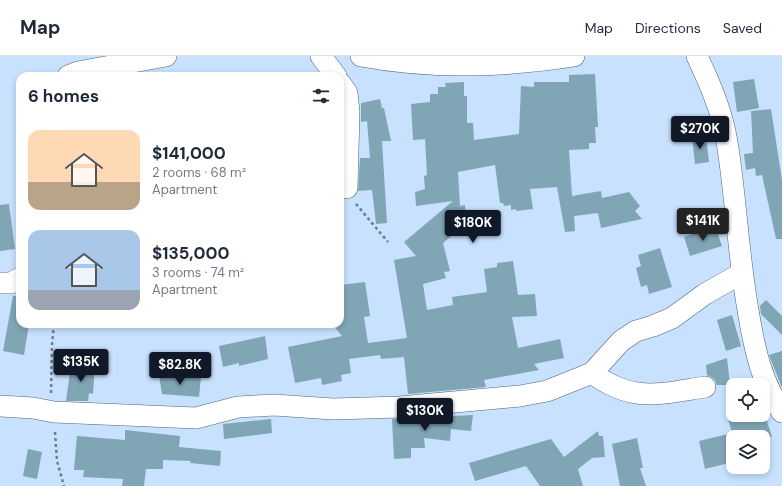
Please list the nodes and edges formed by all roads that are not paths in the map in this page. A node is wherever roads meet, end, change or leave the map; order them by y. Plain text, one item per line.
1 (166, 56) edge
2 (321, 56) edge
3 (361, 56) edge
4 (574, 56) edge
5 (697, 56) edge
6 (78, 72) edge
7 (333, 72) edge
8 (344, 90) edge
9 (350, 194) road end
10 (742, 273) junction
11 (16, 280) edge
12 (0, 283) edge
13 (592, 373) junction
14 (705, 387) dead end
15 (0, 406) edge
16 (782, 412) edge

1 - 6 street
2 - 7 street
3 - 4 street
5 - 10 street
8 - 9 street
10 - 13 street
10 - 16 street
11 - 12 street
13 - 14 street
13 - 15 street

